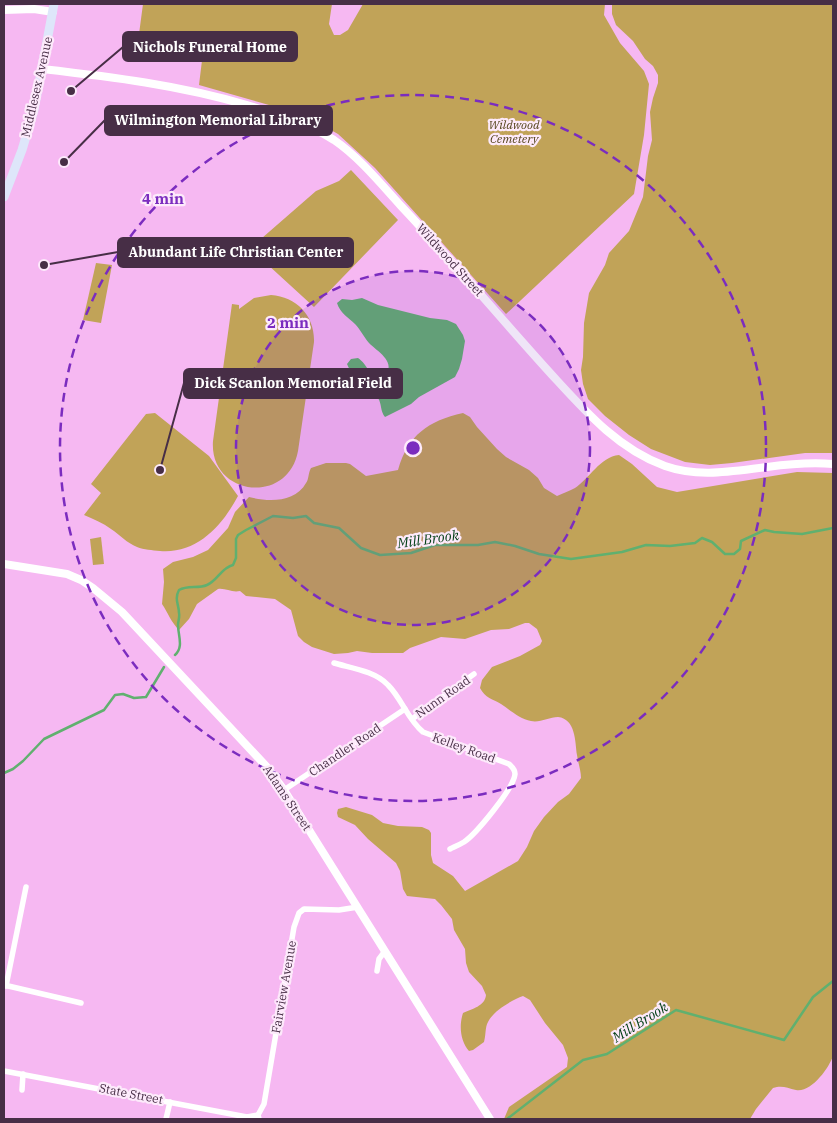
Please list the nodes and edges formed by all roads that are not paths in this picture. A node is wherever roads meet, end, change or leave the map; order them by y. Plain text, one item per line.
1 (54, 8) edge
2 (4, 10) edge
3 (42, 69) junction
4 (4, 197) edge
5 (833, 464) edge
6 (4, 564) edge
7 (334, 663) dead end
8 (474, 674) dead end
9 (405, 709) junction
10 (412, 719) junction
11 (284, 790) junction
12 (450, 849) dead end
13 (26, 887) dead end
14 (358, 907) junction
15 (385, 952) junction
16 (377, 971) dead end
17 (5, 986) edge
18 (81, 1003) dead end
19 (4, 1070) edge
20 (23, 1074) junction
21 (22, 1090) dead end
22 (170, 1102) junction
23 (258, 1117) edge
24 (166, 1119) edge
25 (490, 1119) edge

1 - 2 street
1 - 3 main road, Middlesex Avenue
3 - 4 main road, Middlesex Avenue
3 - 5 street, Wildwood Street
6 - 11 street, Adams Street
7 - 9 street, Kelley Road
8 - 10 street, Nunn Road
9 - 10 street, Kelley Road
9 - 11 street, Chandler Road
10 - 12 street, Kelley Road
11 - 14 street, Adams Street
13 - 17 street
14 - 15 street, Adams Street
14 - 23 street, Fairview Avenue
15 - 16 street
15 - 25 street, Adams Street
17 - 18 street
19 - 20 street, State Street
20 - 21 street
20 - 22 street, State Street
22 - 23 street, State Street
22 - 24 street

